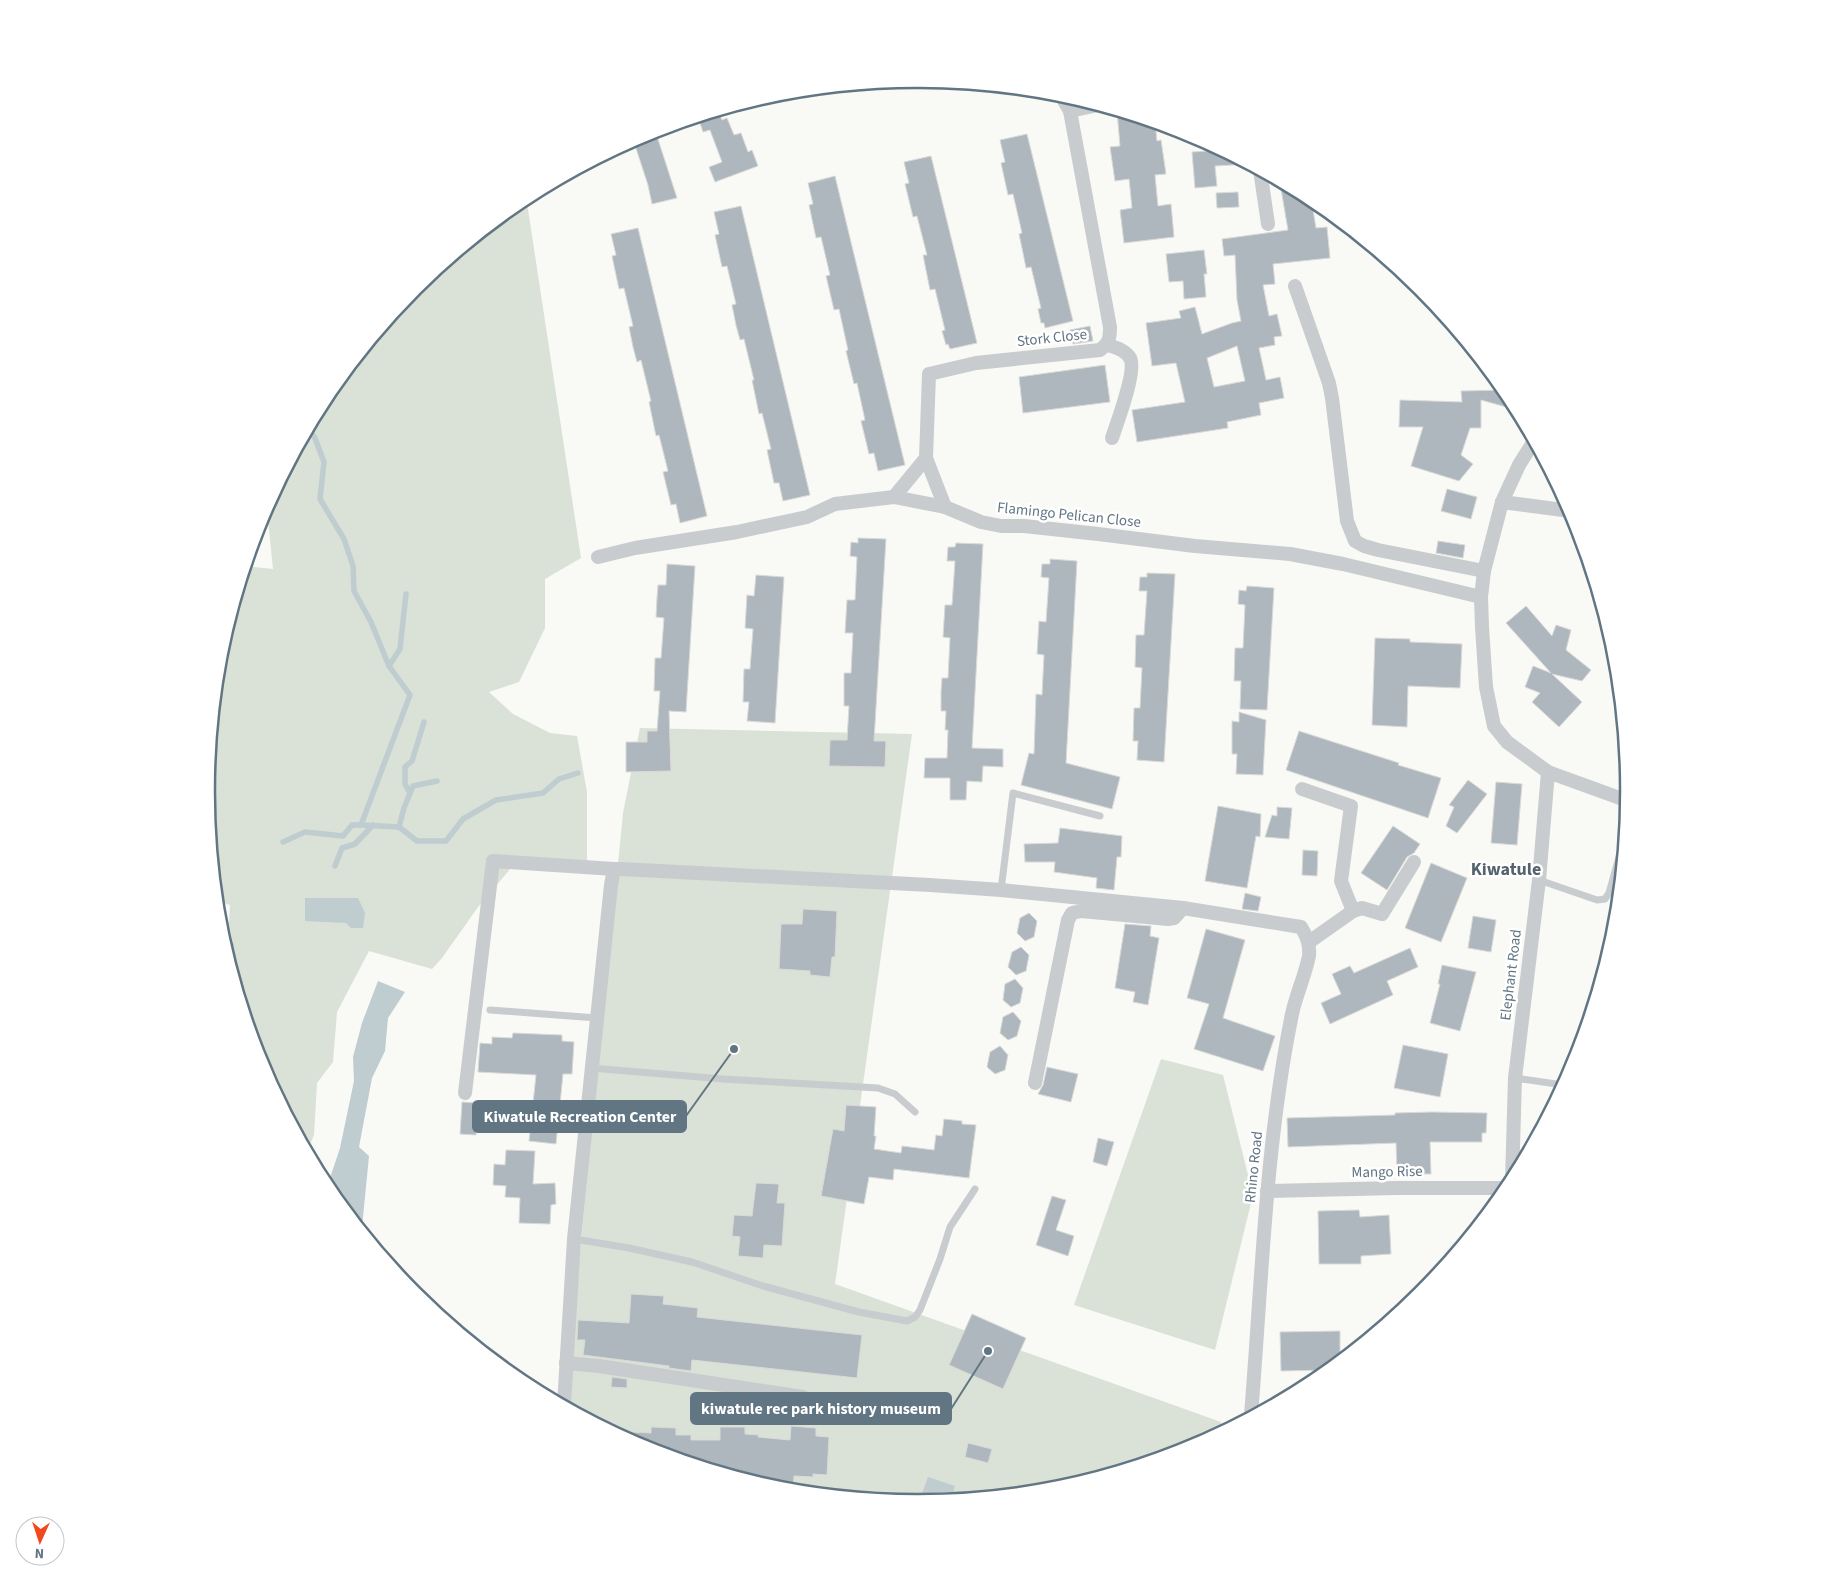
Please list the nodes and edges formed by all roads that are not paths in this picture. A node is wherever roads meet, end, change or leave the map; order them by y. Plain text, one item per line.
1 (1066, 103) edge
2 (1085, 108) edge
3 (1070, 111) junction
4 (1261, 178) edge
5 (1268, 224) dead end
6 (1295, 286) dead end
7 (1107, 344) junction
8 (1112, 438) dead end
9 (1530, 447) edge
10 (926, 458) junction
11 (894, 497) junction
12 (1502, 502) junction
13 (945, 507) junction
14 (1562, 510) edge
15 (598, 557) dead end
16 (1484, 571) junction
17 (1481, 597) junction
18 (1548, 772) junction
19 (1302, 789) dead end
20 (1620, 798) edge
21 (1100, 816) dead end
22 (1414, 862) dead end
23 (614, 869) junction
24 (1615, 871) edge
25 (1539, 880) junction
26 (1000, 890) junction
27 (1183, 908) junction
28 (1353, 911) junction
29 (1308, 942) junction
30 (490, 1010) dead end
31 (597, 1018) junction
32 (591, 1068) junction
33 (1515, 1078) junction
34 (1036, 1083) dead end
35 (1556, 1084) edge
36 (465, 1093) dead end
37 (915, 1112) dead end
38 (1512, 1164) edge
39 (975, 1188) dead end
40 (1497, 1188) edge
41 (1266, 1191) junction
42 (574, 1239) junction
43 (566, 1363) junction
44 (564, 1398) edge
45 (803, 1398) dead end
46 (1252, 1408) edge

1 - 3 street, Stork Close
2 - 3 street
3 - 7 street, Stork Close
4 - 5 street
6 - 16 street
7 - 8 street
7 - 10 street, Stork Close
9 - 12 street
10 - 11 street
10 - 13 street, Stork Close
11 - 13 street, Flamingo Pelican Close
11 - 15 street, Flamingo Pelican Close
12 - 14 street
12 - 16 street
13 - 17 street, Flamingo Pelican Close
16 - 17 street
17 - 18 street
18 - 20 street
18 - 25 street, Elephant Road
19 - 28 street
21 - 26 lane
22 - 28 street
23 - 26 street
23 - 31 street
23 - 36 street
24 - 25 lane
25 - 33 street, Elephant Road
26 - 27 street
27 - 29 street, Rhino Road
27 - 34 street
28 - 29 street
29 - 41 street, Rhino Road
30 - 31 lane
31 - 32 street
32 - 37 lane
32 - 42 street
33 - 35 lane
33 - 38 street, Elephant Road
39 - 42 lane
40 - 41 street, Mango Rise
41 - 46 street, Rhino Road
42 - 43 street
43 - 44 street
43 - 45 street

